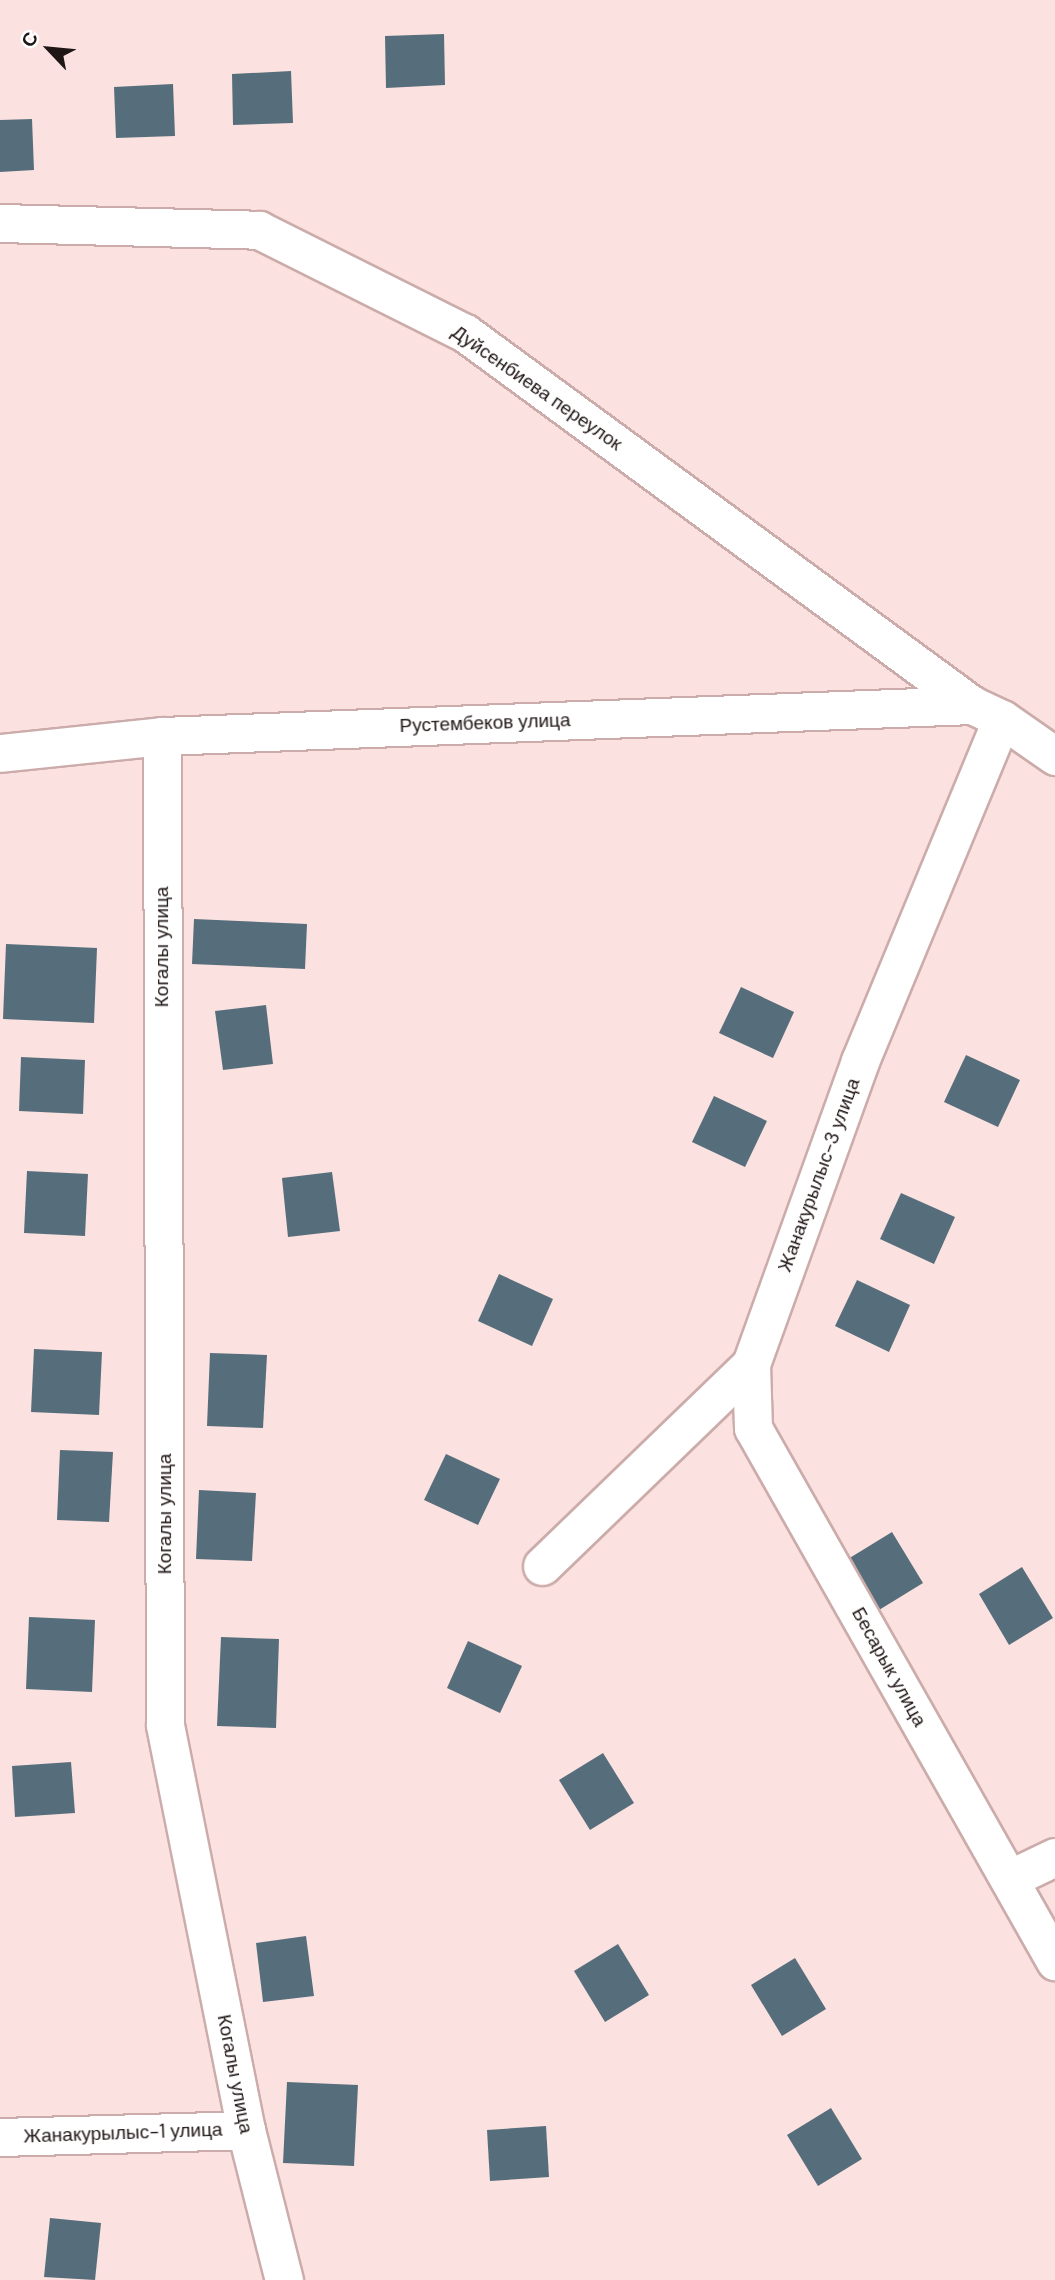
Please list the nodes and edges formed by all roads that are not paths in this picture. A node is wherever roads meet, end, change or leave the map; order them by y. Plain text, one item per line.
1 (0, 223) edge
2 (987, 712) junction
3 (162, 736) junction
4 (0, 753) edge
5 (1055, 756) edge
6 (751, 1364) junction
7 (542, 1566) dead end
8 (1055, 1857) edge
9 (1009, 1879) junction
10 (1055, 1961) edge
11 (246, 2130) junction
12 (0, 2137) edge
13 (281, 2277) edge

1 - 2 street, Дуйсенбиева переулок
2 - 3 street, Рустембеков улица
2 - 5 street, Дуйсенбиева переулок
2 - 6 street, Жанакурылыс-3 улица
3 - 4 street, Рустембеков улица
3 - 11 street, Когалы улица
6 - 7 street, Жанакурылыс-3 улица
6 - 9 street, Бесарык улица
8 - 9 street
9 - 10 street, Бесарык улица
11 - 12 street, Жанакурылыс-1 улица
11 - 13 street, Когалы улица

